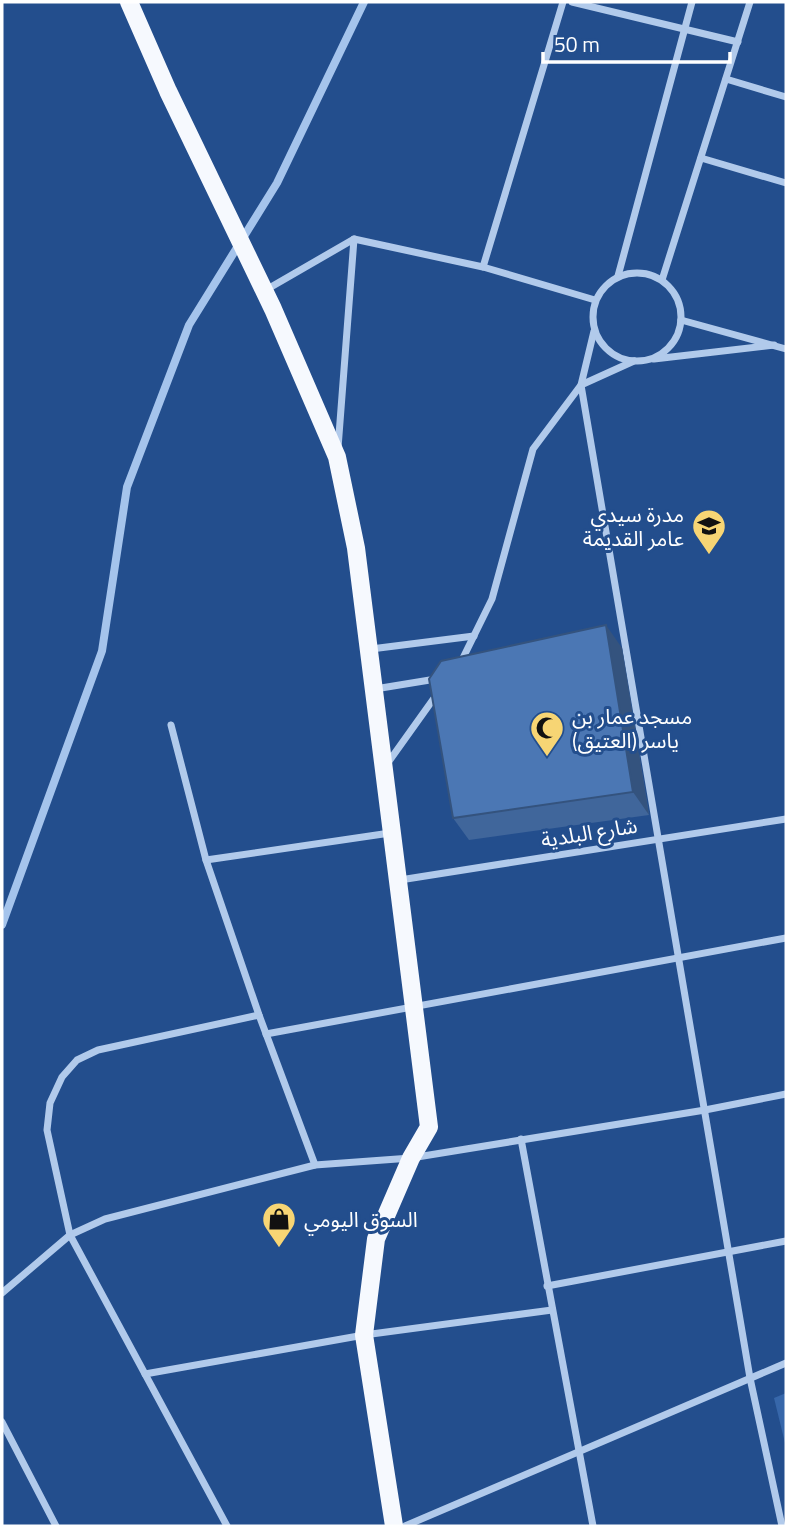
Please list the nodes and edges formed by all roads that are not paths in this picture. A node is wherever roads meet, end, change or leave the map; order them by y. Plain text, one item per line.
1 (130, 2) edge
2 (563, 2) edge
3 (572, 2) edge
4 (692, 2) edge
5 (750, 2) edge
6 (684, 29) junction
7 (737, 42) junction
8 (726, 79) junction
9 (786, 97) edge
10 (701, 158) junction
11 (786, 183) edge
12 (354, 239) junction
13 (483, 267) junction
14 (618, 276) junction
15 (662, 280) junction
16 (264, 291) junction
17 (595, 300) junction
18 (681, 320) junction
19 (594, 331) junction
20 (774, 345) junction
21 (786, 349) edge
22 (650, 359) junction
23 (634, 361) junction
24 (582, 385) junction
25 (337, 457) junction
26 (474, 636) junction
27 (368, 650) junction
28 (456, 669) edge
29 (450, 676) edge
30 (443, 687) edge
31 (372, 689) junction
32 (171, 725) dead end
33 (382, 770) junction
34 (786, 819) edge
35 (390, 833) junction
36 (659, 839) junction
37 (206, 860) junction
38 (396, 880) junction
39 (786, 938) edge
40 (679, 957) junction
41 (413, 1006) junction
42 (259, 1015) junction
43 (266, 1034) junction
44 (786, 1094) edge
45 (705, 1110) junction
46 (521, 1139) junction
47 (411, 1158) junction
48 (315, 1165) junction
49 (70, 1235) junction
50 (786, 1241) edge
51 (729, 1252) junction
52 (547, 1286) junction
53 (2, 1293) edge
54 (552, 1310) junction
55 (364, 1335) junction
56 (786, 1363) edge
57 (145, 1374) junction
58 (750, 1378) junction
59 (2, 1422) edge
60 (578, 1452) junction
61 (57, 1526) edge
62 (227, 1526) edge
63 (394, 1526) edge
64 (405, 1526) edge
65 (593, 1526) edge
66 (782, 1526) edge

1 - 16 main road
2 - 13 street
3 - 6 street
4 - 6 street
5 - 7 street
6 - 7 street
6 - 14 street
7 - 8 street
8 - 9 street
8 - 10 street
10 - 11 street
10 - 15 street
12 - 13 street
12 - 16 street
12 - 25 street
13 - 17 street
14 - 15 street
14 - 17 street
15 - 18 street
16 - 25 main road
17 - 19 street
18 - 20 street
18 - 22 street
19 - 23 street
19 - 24 street
20 - 21 street
20 - 22 street
22 - 23 street
23 - 24 street
24 - 26 street
24 - 36 street
25 - 27 main road
26 - 27 street
26 - 28 street
27 - 31 main road
29 - 31 street
30 - 33 street
31 - 33 main road
32 - 37 street
33 - 35 main road
34 - 36 street, شارع البلدية
35 - 37 street
35 - 38 main road
36 - 38 street, شارع البلدية
36 - 40 street
37 - 42 street
38 - 41 main road
39 - 40 street
40 - 41 street
40 - 45 street
41 - 43 street
41 - 47 main road
42 - 43 street
42 - 49 street
43 - 48 street
44 - 45 street
45 - 46 street
45 - 51 street
46 - 47 street
46 - 52 street
47 - 48 street
47 - 55 main road
48 - 49 street
49 - 53 street
49 - 57 street
50 - 51 street
51 - 52 street
51 - 58 street
52 - 54 street
54 - 55 street
54 - 60 street
55 - 57 street
55 - 63 main road
56 - 58 street
57 - 62 street
58 - 60 street
58 - 66 street
59 - 61 street
60 - 64 street
60 - 65 street

